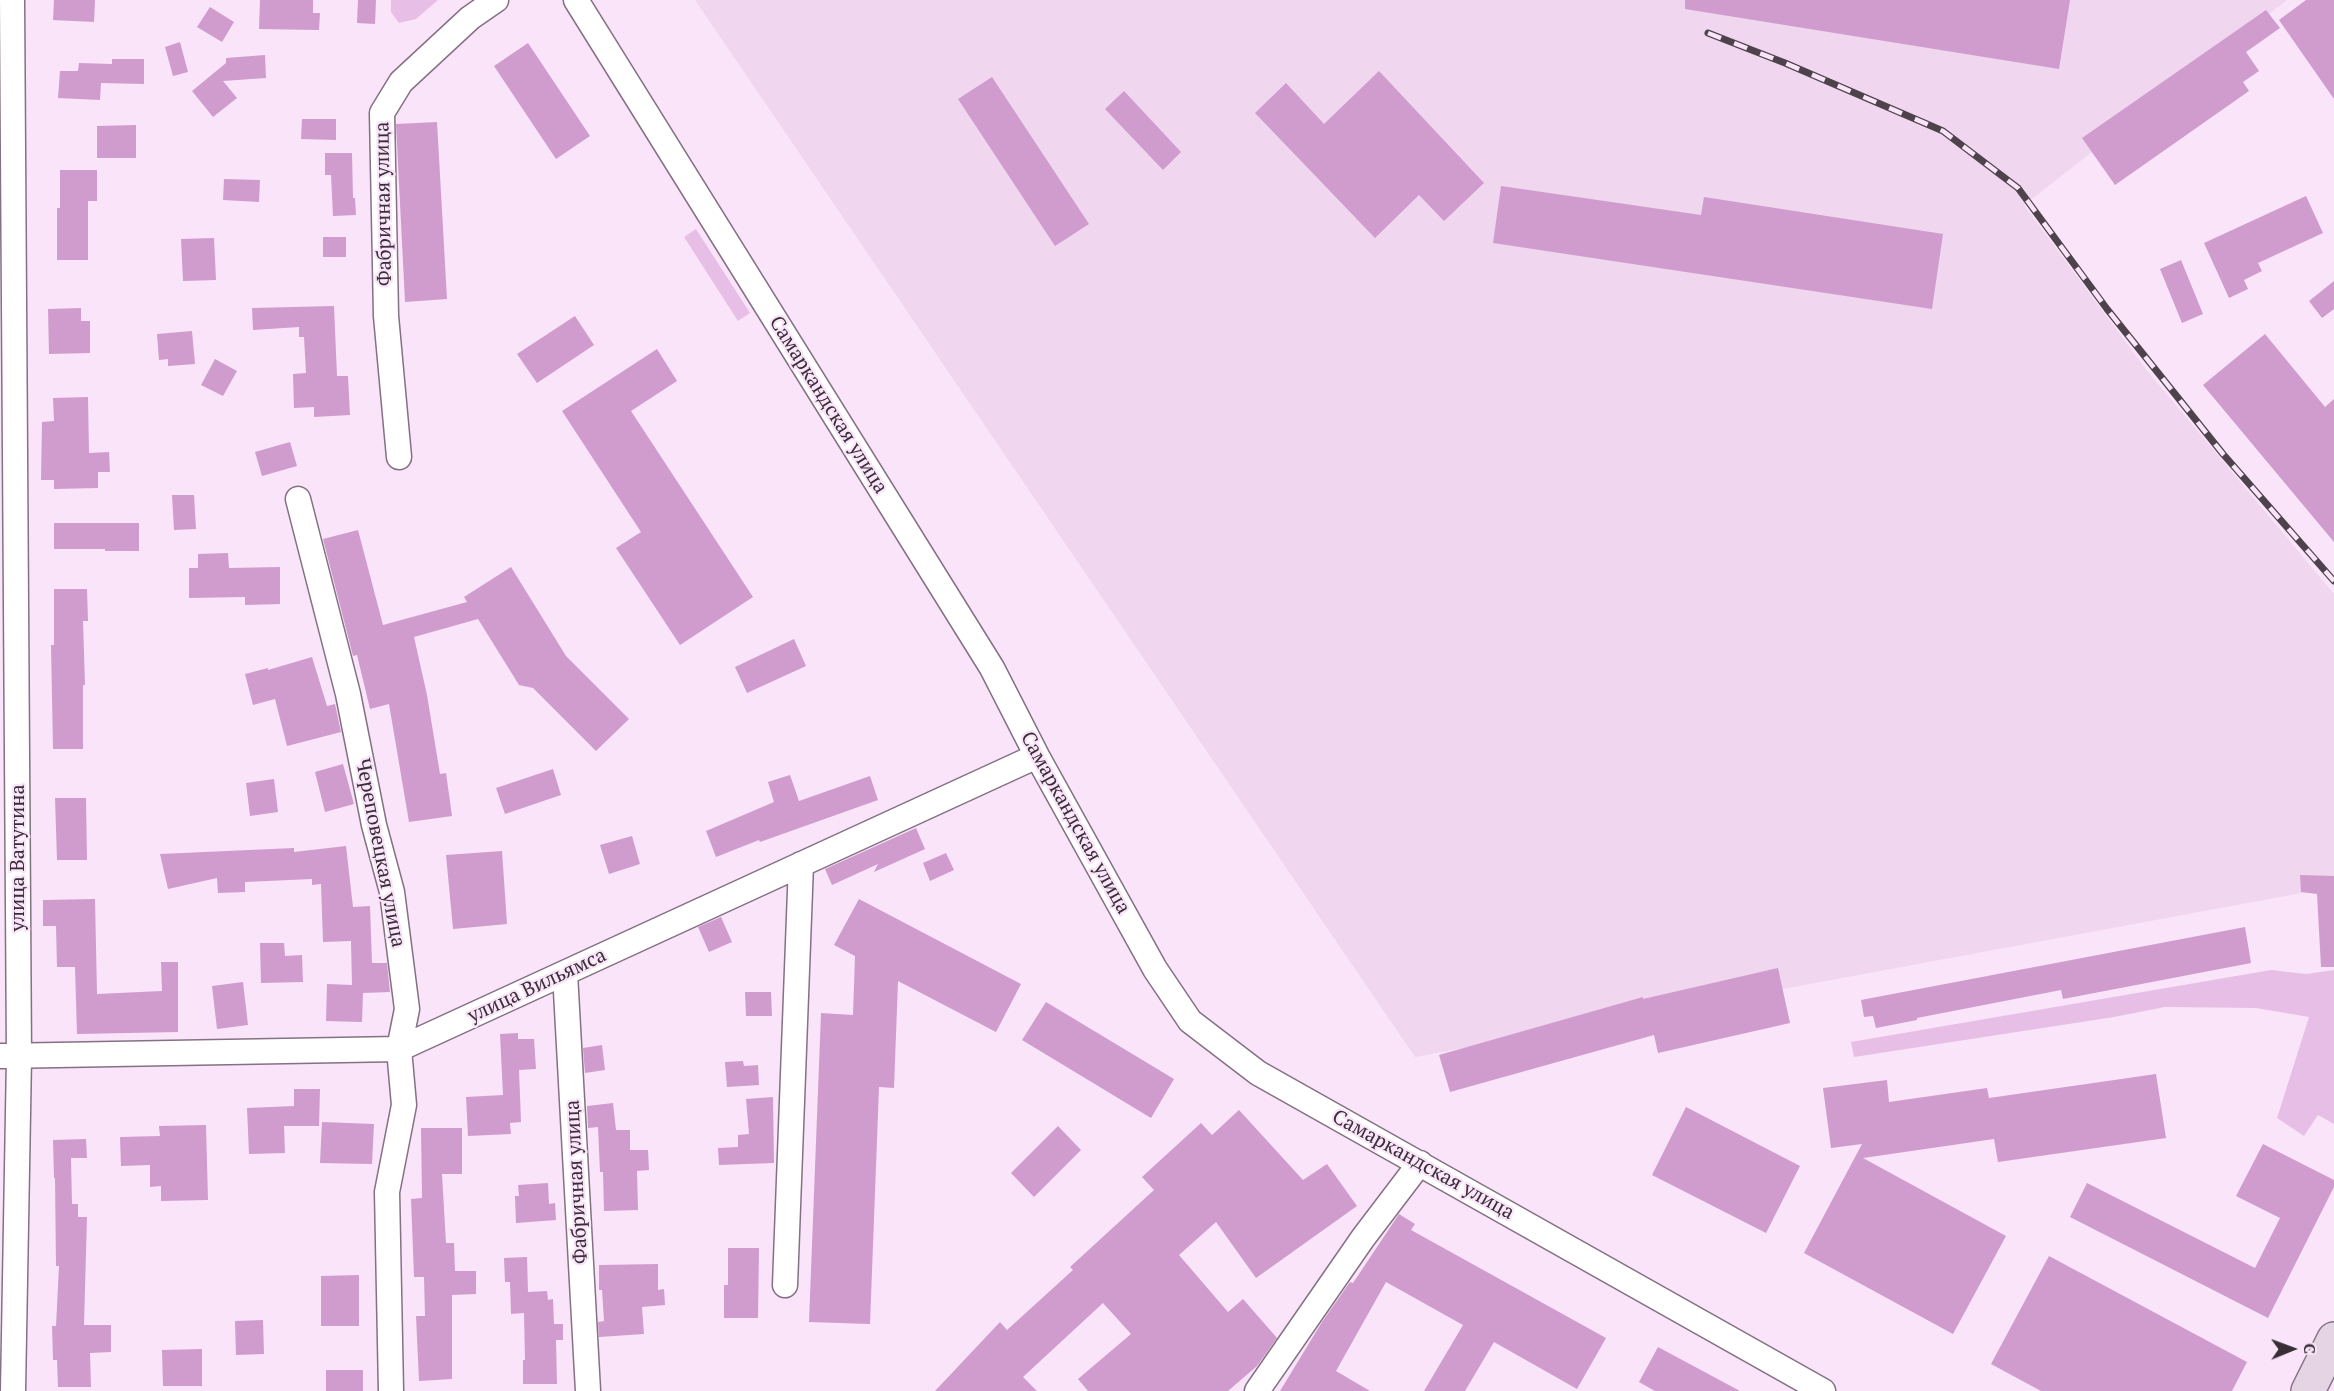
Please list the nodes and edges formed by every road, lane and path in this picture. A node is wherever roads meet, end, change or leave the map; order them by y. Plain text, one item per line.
1 (12, 0) edge
2 (496, 0) edge
3 (576, 0) edge
4 (399, 457) dead end
5 (298, 499) dead end
6 (1037, 756) junction
7 (801, 864) junction
8 (565, 973) junction
9 (399, 1049) junction
10 (9, 1057) edge
11 (1420, 1162) junction
12 (785, 1285) dead end
13 (2334, 1339) edge
14 (13, 1391) edge
15 (391, 1391) edge
16 (588, 1391) edge
17 (1257, 1391) edge
18 (1823, 1391) edge
19 (2308, 1391) edge

1 - 10 street, улица Ватутина
2 - 4 street, Фабричная улица
3 - 6 street, Самаркандская улица
5 - 9 street, Череповецкая улица
6 - 7 street, улица Вильямса
6 - 11 street, Самаркандская улица
7 - 8 street, улица Вильямса
7 - 12 street
8 - 9 street, улица Вильямса
8 - 16 street, Фабричная улица
9 - 10 street, улица Вильямса
9 - 15 street, Череповецкая улица
10 - 14 street, улица Ватутина
11 - 17 street
11 - 18 street, Самаркандская улица
13 - 19 street

